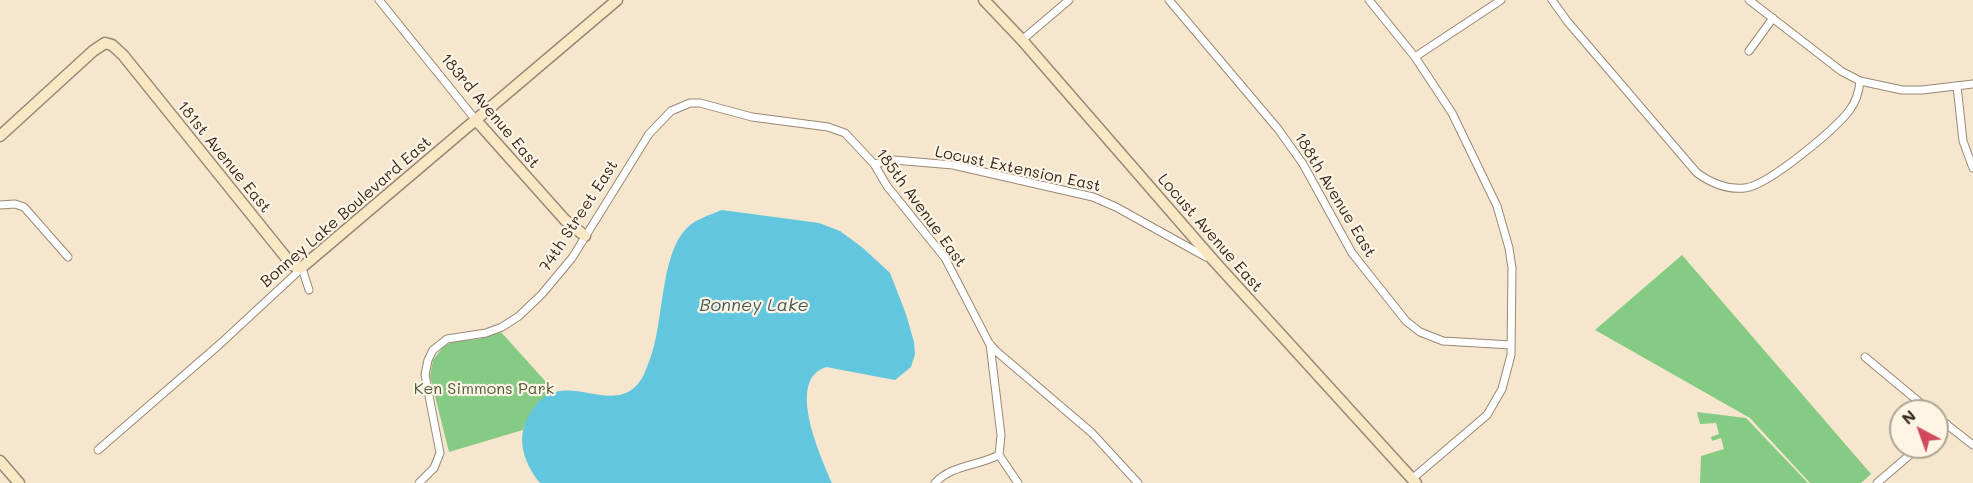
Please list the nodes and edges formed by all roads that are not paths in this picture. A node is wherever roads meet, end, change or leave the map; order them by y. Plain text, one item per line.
1 (379, 0) edge
2 (617, 0) edge
3 (984, 0) edge
4 (1069, 0) edge
5 (1169, 0) edge
6 (1369, 0) edge
7 (1500, 0) edge
8 (1552, 0) edge
9 (1749, 0) edge
10 (1773, 18) junction
11 (1022, 40) junction
12 (1749, 51) dead end
13 (1415, 57) junction
14 (1860, 81) junction
15 (1973, 84) edge
16 (1957, 86) junction
17 (706, 106) joint
18 (475, 119) junction
19 (0, 136) edge
20 (874, 164) junction
21 (1973, 168) edge
22 (0, 205) edge
23 (585, 236) junction
24 (68, 257) dead end
25 (1214, 261) junction
26 (302, 268) junction
27 (309, 290) dead end
28 (989, 343) junction
29 (1511, 345) junction
30 (1865, 357) dead end
31 (1916, 399) edge
32 (1949, 426) edge
33 (1973, 445) edge
34 (98, 450) dead end
35 (999, 455) junction
36 (1905, 459) edge
37 (0, 461) edge
38 (1414, 481) edge
39 (20, 483) edge
40 (419, 483) edge
41 (935, 483) edge
42 (1018, 483) edge
43 (1138, 483) edge
44 (1877, 483) edge

1 - 18 street, 183rd Avenue East
2 - 18 street, Bonney Lake Boulevard East
3 - 11 street, Locust Avenue East
4 - 11 street
5 - 29 street, 188th Avenue East
6 - 13 street
7 - 13 street
8 - 14 street
9 - 10 street
10 - 12 street
10 - 14 street
11 - 25 street, Locust Avenue East
13 - 29 street
14 - 16 street
15 - 16 street
16 - 21 street
17 - 20 street, 185th Avenue East
17 - 23 street, 74th Street East
18 - 23 street, 183rd Avenue East
18 - 26 street, Bonney Lake Boulevard East
19 - 26 street, 181st Avenue East
20 - 25 street, Locust Extension East
20 - 28 street, 185th Avenue East
22 - 24 street
23 - 40 street, 74th Street East
25 - 38 street, Locust Avenue East
26 - 27 street
26 - 34 street, Bonney Lake Boulevard East
28 - 35 street
28 - 43 street, 185th Avenue East
29 - 38 street
30 - 31 street
32 - 33 street
35 - 41 street
35 - 42 street
36 - 44 street
37 - 39 street

